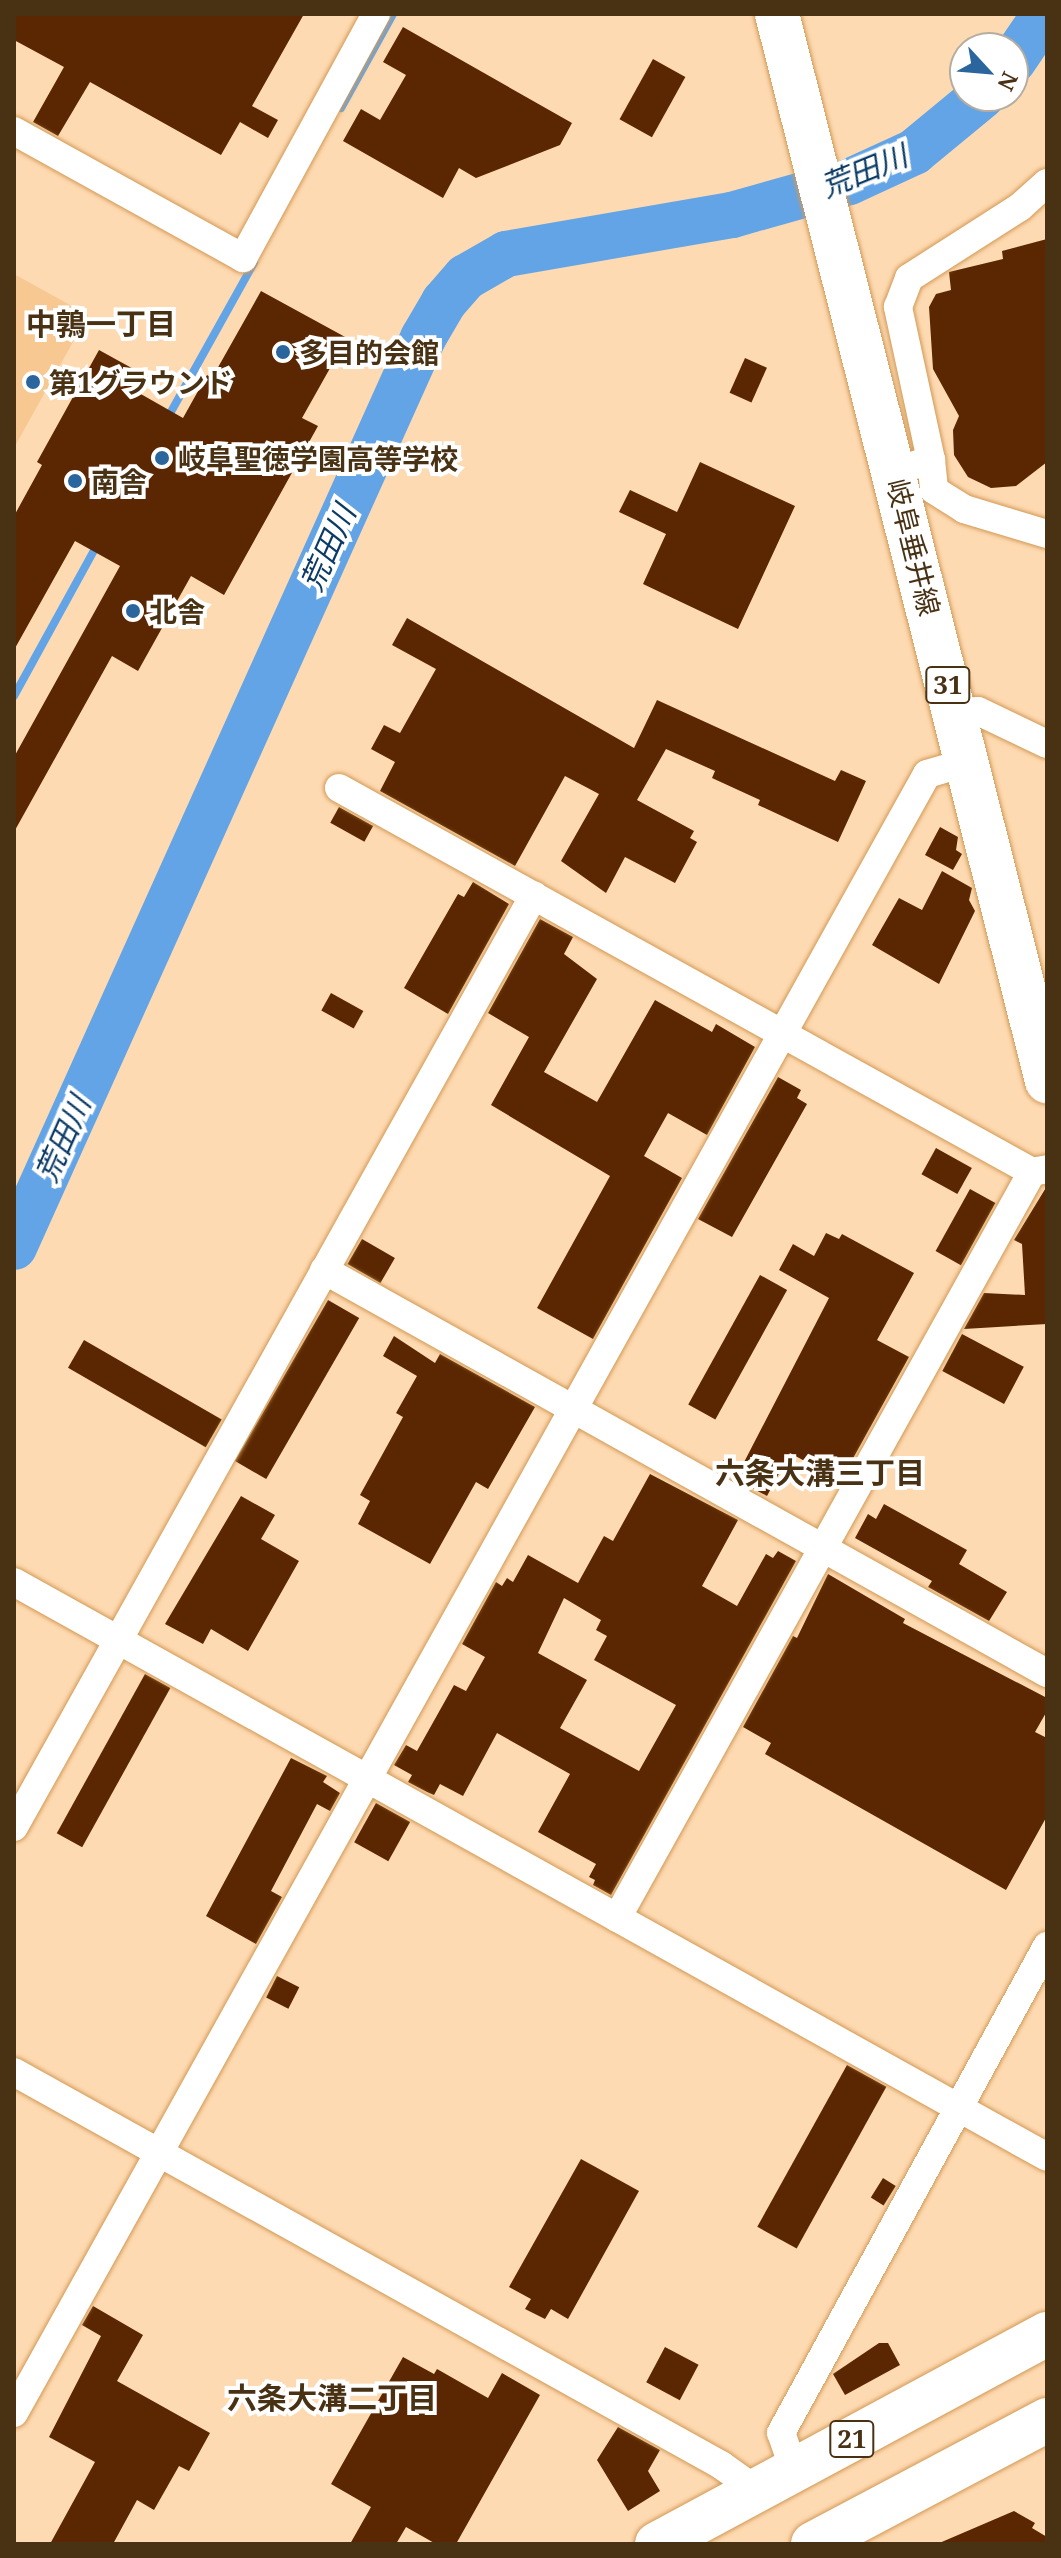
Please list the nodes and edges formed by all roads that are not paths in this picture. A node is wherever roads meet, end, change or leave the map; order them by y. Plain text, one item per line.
1 (376, 14) edge
2 (777, 14) edge
3 (14, 131) edge
4 (1047, 183) edge
5 (913, 465) junction
6 (1047, 534) edge
7 (956, 714) junction
8 (1047, 744) edge
9 (968, 762) junction
10 (339, 788) dead end
11 (534, 895) junction
12 (782, 1033) junction
13 (1047, 1081) edge
14 (1040, 1170) edge
15 (324, 1270) junction
16 (574, 1408) junction
17 (823, 1549) junction
18 (14, 1582) edge
19 (118, 1640) junction
20 (1047, 1673) edge
21 (366, 1780) junction
22 (14, 1827) edge
23 (617, 1918) junction
24 (1047, 1946) edge
25 (14, 2072) edge
26 (958, 2106) junction
27 (158, 2152) junction
28 (1047, 2157) edge
29 (1047, 2334) edge
30 (14, 2413) edge
31 (1047, 2420) edge
32 (794, 2470) junction
33 (756, 2490) junction
34 (842, 2538) edge
35 (657, 2544) edge

1 - 3 street
2 - 5 main road, 岐阜垂井線 / 31
4 - 5 street
5 - 6 street
5 - 7 main road, 岐阜垂井線 / 31
7 - 8 street
7 - 9 main road, 岐阜垂井線 / 31
9 - 12 street
9 - 13 main road, 岐阜垂井線 / 31
10 - 11 street
11 - 12 street
11 - 15 street
12 - 14 street
12 - 16 street
14 - 17 street
15 - 16 street
15 - 19 street
16 - 17 street
16 - 21 street
17 - 20 street
17 - 23 street
18 - 19 street
19 - 21 street
19 - 22 street
21 - 23 street
21 - 27 street
23 - 26 street
24 - 26 street
25 - 27 street
26 - 28 street
26 - 32 street
27 - 30 street
27 - 33 street
29 - 32 main road, 21
31 - 34 main road
32 - 33 main road, 21
33 - 35 main road, 21

